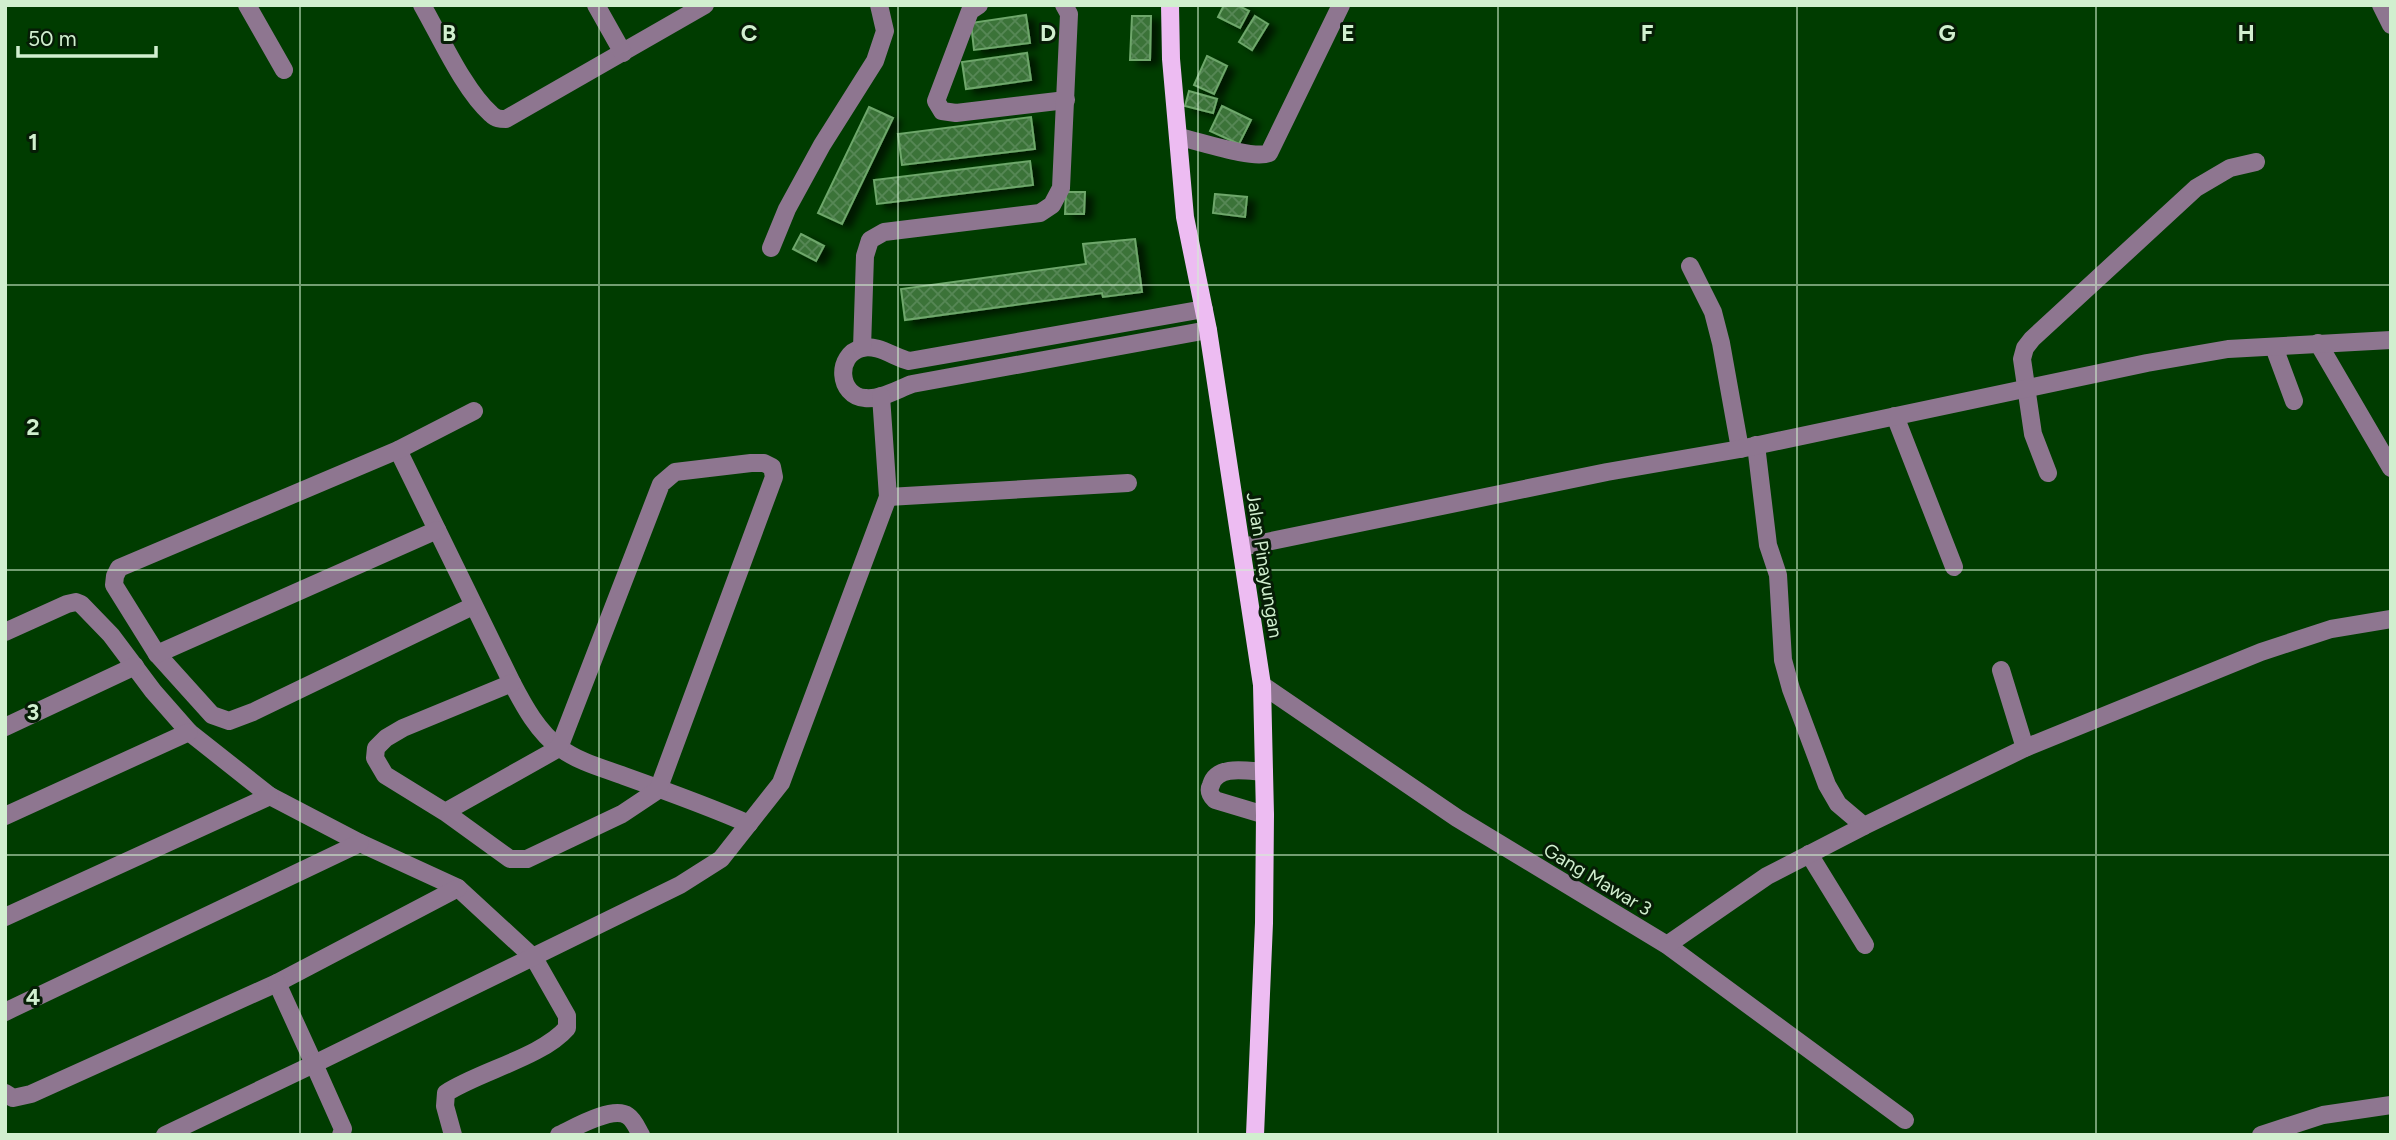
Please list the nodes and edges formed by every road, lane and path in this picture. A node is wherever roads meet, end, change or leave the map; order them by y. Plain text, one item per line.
1 (247, 5) edge
2 (422, 5) edge
3 (596, 5) edge
4 (705, 5) edge
5 (879, 5) edge
6 (979, 5) edge
7 (1064, 5) edge
8 (1170, 5) edge
9 (1341, 5) edge
10 (2381, 5) edge
11 (2391, 25) edge
12 (623, 53) junction
13 (284, 70) dead end
14 (1066, 100) junction
15 (1179, 136) junction
16 (2256, 162) dead end
17 (771, 248) dead end
18 (1690, 266) dead end
19 (1204, 309) junction
20 (1208, 330) junction
21 (2391, 340) edge
22 (2318, 343) junction
23 (2274, 347) junction
24 (862, 348) junction
25 (922, 359) junction
26 (926, 382) junction
27 (2027, 389) junction
28 (881, 396) junction
29 (2294, 401) dead end
30 (474, 411) dead end
31 (1895, 416) junction
32 (1748, 447) junction
33 (398, 450) junction
34 (2391, 468) edge
35 (2048, 473) dead end
36 (1128, 483) dead end
37 (888, 496) junction
38 (437, 530) junction
39 (1242, 547) junction
40 (1954, 567) dead end
41 (473, 606) junction
42 (2391, 619) edge
43 (5, 632) edge
44 (157, 654) junction
45 (135, 666) junction
46 (2001, 670) dead end
47 (512, 684) junction
48 (1262, 685) junction
49 (5, 727) edge
50 (189, 732) junction
51 (559, 748) junction
52 (2025, 748) junction
53 (1264, 772) junction
54 (657, 790) junction
55 (270, 796) junction
56 (445, 812) junction
57 (1265, 815) junction
58 (5, 816) edge
59 (749, 824) junction
60 (1864, 826) junction
61 (360, 843) junction
62 (1809, 854) junction
63 (458, 888) junction
64 (5, 917) edge
65 (1667, 945) junction
66 (1865, 945) dead end
67 (534, 958) junction
68 (277, 983) junction
69 (5, 1012) edge
70 (314, 1064) junction
71 (5, 1094) edge
72 (2391, 1105) edge
73 (1905, 1121) dead end
74 (165, 1135) edge
75 (341, 1135) edge
76 (453, 1135) edge
77 (559, 1135) edge
78 (641, 1135) edge
79 (1255, 1135) edge
80 (2261, 1135) edge

1 - 13 street
2 - 12 street
3 - 12 street
4 - 12 street
5 - 17 street
6 - 14 street
7 - 14 street
8 - 15 main road, Jalan Pinayungan
9 - 15 street
10 - 11 street
14 - 24 street
15 - 19 main road, Jalan Pinayungan
16 - 27 street
18 - 32 street
19 - 20 main road, Jalan Pinayungan
19 - 25 street
20 - 26 street
20 - 39 main road, Jalan Pinayungan
21 - 22 street
22 - 23 street
22 - 34 street
23 - 27 street
23 - 29 street
24 - 25 street
24 - 28 street
25 - 26 street
26 - 28 street
27 - 31 street
27 - 35 street
28 - 37 street
30 - 33 street
31 - 32 street
31 - 40 street
32 - 39 street
32 - 60 street
33 - 38 street
33 - 44 street
36 - 37 street
37 - 59 street
38 - 41 street
38 - 44 street
39 - 48 main road, Jalan Pinayungan
41 - 44 street
41 - 47 street
42 - 52 street
43 - 45 street
45 - 49 street
45 - 50 street
46 - 52 street
47 - 51 street
47 - 56 street
48 - 53 main road, Jalan Pinayungan
48 - 65 street, Gang Mawar 3
50 - 55 street
50 - 58 street
51 - 54 street
51 - 54 street
51 - 56 street
52 - 60 street
53 - 57 main road, Jalan Pinayungan
53 - 57 street
54 - 56 street
54 - 59 street
55 - 61 street
55 - 64 street
57 - 79 main road, Jalan Pinayungan
59 - 67 street
60 - 62 street
61 - 63 street
61 - 69 street
62 - 65 street
62 - 66 street
63 - 67 street
63 - 68 street
65 - 73 street, Gang Mawar 3
67 - 70 street
67 - 76 street
68 - 70 street
68 - 71 street
70 - 74 street
70 - 75 street
72 - 80 street
77 - 78 street

